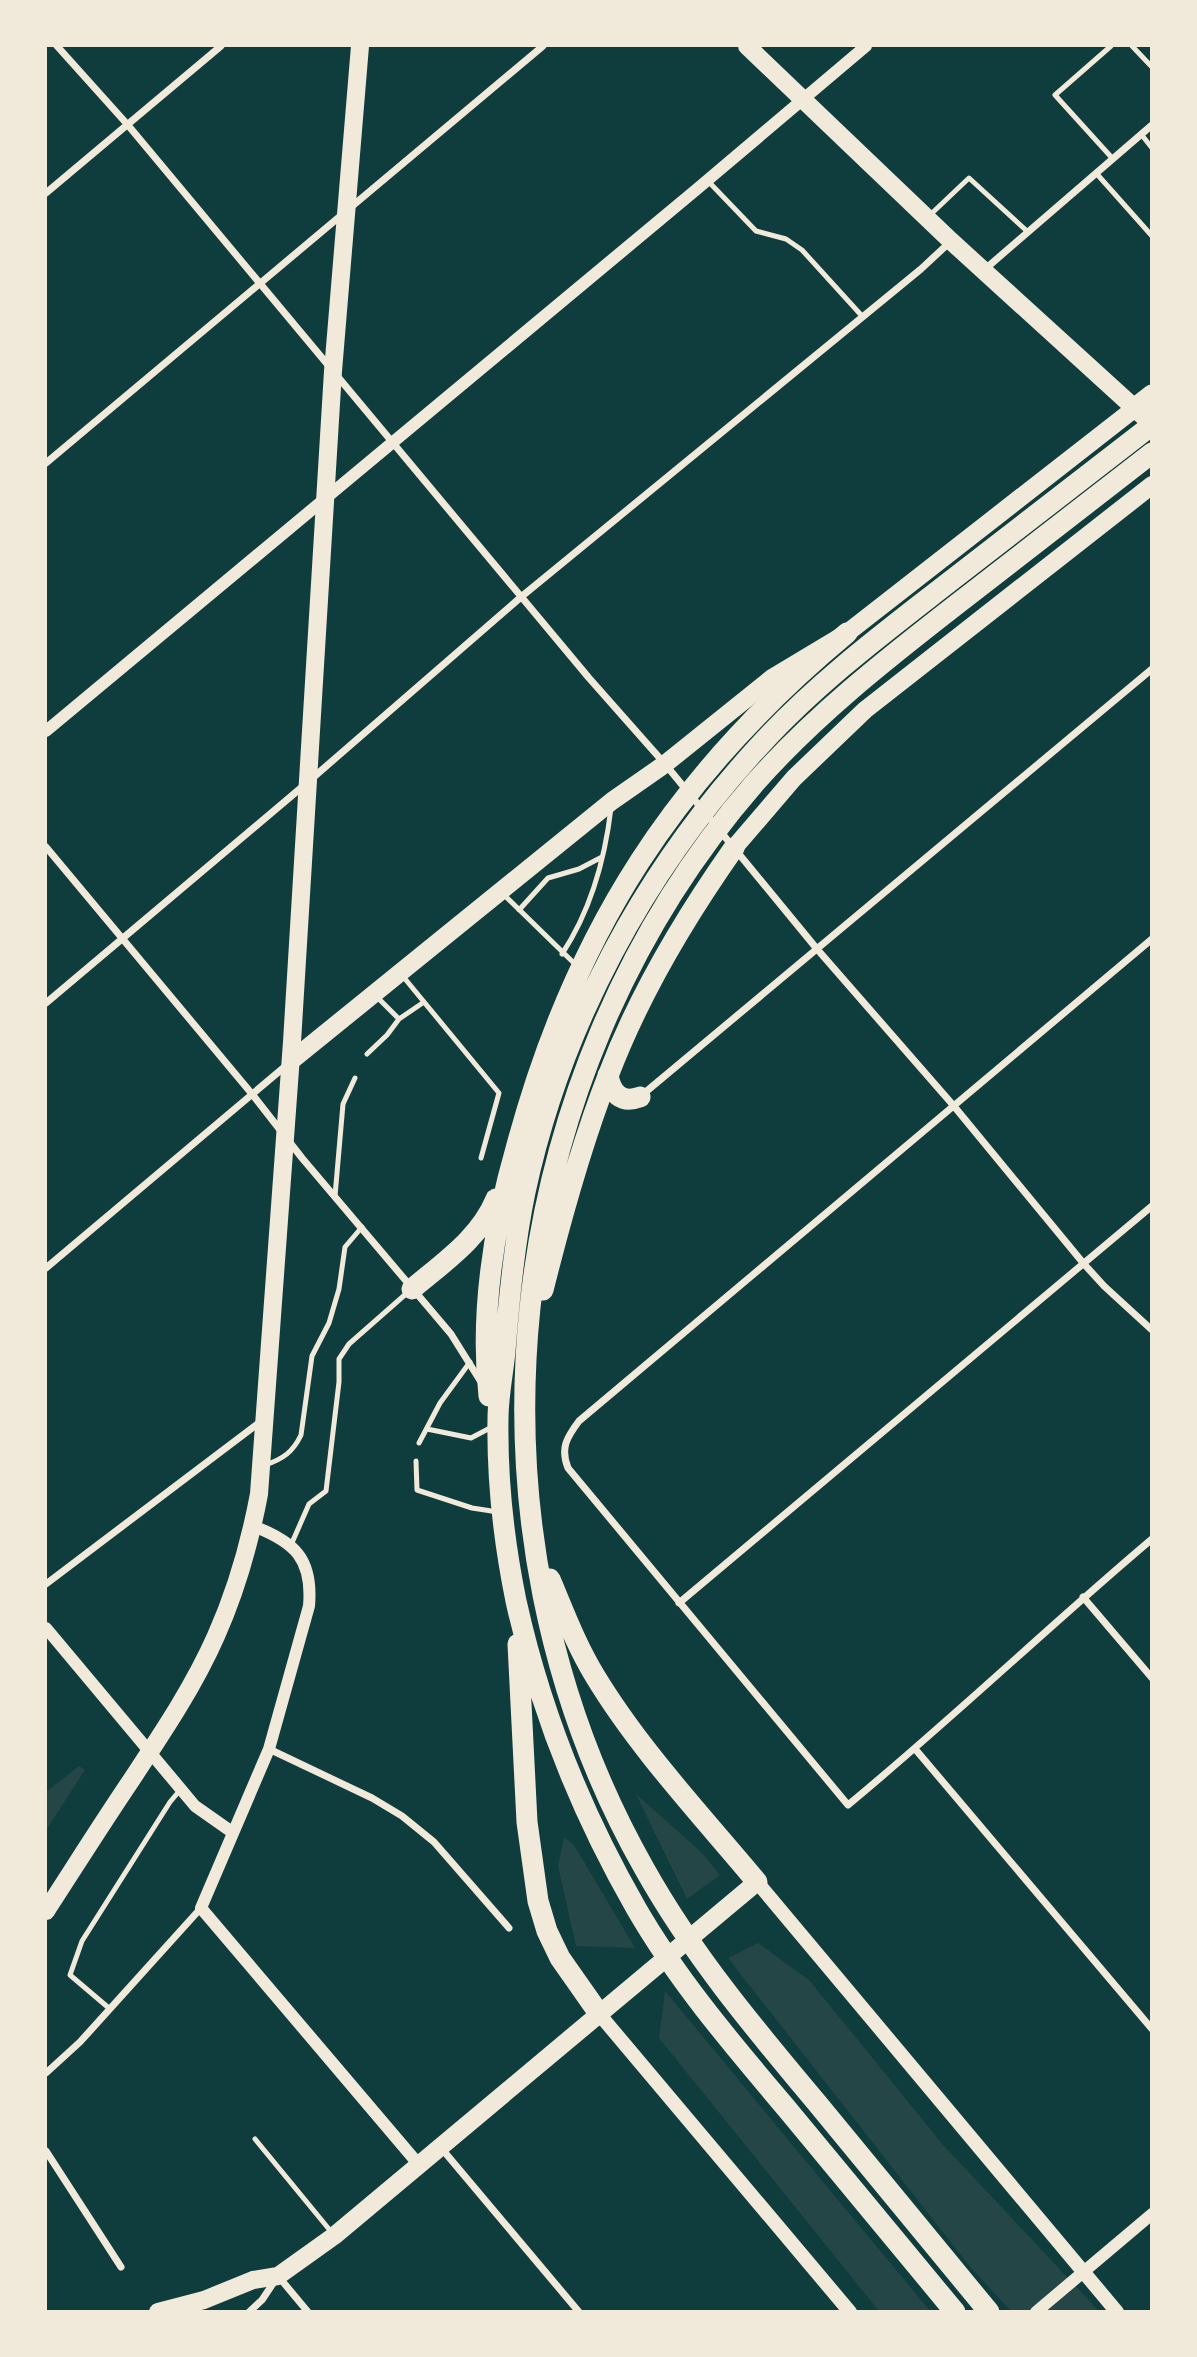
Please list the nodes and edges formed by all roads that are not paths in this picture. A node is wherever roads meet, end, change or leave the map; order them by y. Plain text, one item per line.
1 (57, 46) edge
2 (221, 46) edge
3 (360, 46) edge
4 (543, 46) edge
5 (747, 46) edge
6 (866, 46) edge
7 (1111, 46) edge
8 (1132, 46) edge
9 (1152, 67) edge
10 (801, 99) junction
11 (127, 124) junction
12 (1152, 125) edge
13 (1141, 134) junction
14 (1152, 148) edge
15 (1112, 159) junction
16 (1096, 173) junction
17 (707, 180) junction
18 (46, 193) edge
19 (347, 211) junction
20 (926, 218) junction
21 (1028, 232) junction
22 (1152, 236) edge
23 (951, 241) junction
24 (983, 270) junction
25 (260, 283) junction
26 (862, 316) junction
27 (333, 371) junction
28 (1152, 396) edge
29 (1144, 418) edge
30 (393, 441) junction
31 (1152, 453) edge
32 (46, 463) edge
33 (1152, 485) edge
34 (325, 497) junction
35 (521, 597) junction
36 (847, 633) junction
37 (1152, 669) edge
38 (46, 731) edge
39 (665, 764) junction
40 (308, 782) junction
41 (691, 797) junction
42 (612, 801) junction
43 (730, 843) junction
44 (46, 847) edge
45 (602, 857) junction
46 (500, 891) junction
47 (519, 910) junction
48 (124, 937) junction
49 (1152, 939) edge
50 (817, 949) junction
51 (562, 954) junction
52 (580, 969) junction
53 (400, 971) junction
54 (373, 993) junction
55 (424, 1002) junction
56 (46, 1003) edge
57 (399, 1019) junction
58 (367, 1054) dead end
59 (291, 1061) junction
60 (608, 1075) junction
61 (355, 1078) dead end
62 (253, 1094) junction
63 (640, 1097) joint
64 (953, 1105) junction
65 (285, 1138) junction
66 (481, 1157) dead end
67 (512, 1162) junction
68 (335, 1196) junction
69 (1152, 1206) edge
70 (362, 1227) junction
71 (1084, 1264) junction
72 (46, 1268) edge
73 (412, 1289) junction
74 (1152, 1330) edge
75 (527, 1355) junction
76 (470, 1362) junction
77 (489, 1395) junction
78 (266, 1418) junction
79 (498, 1421) junction
80 (427, 1429) junction
81 (419, 1443) dead end
82 (416, 1461) dead end
83 (263, 1465) junction
84 (503, 1513) junction
85 (253, 1526) junction
86 (1152, 1539) edge
87 (534, 1543) junction
88 (291, 1545) junction
89 (46, 1584) edge
90 (515, 1597) junction
91 (1083, 1597) junction
92 (679, 1604) junction
93 (46, 1628) edge
94 (1152, 1678) edge
95 (269, 1749) junction
96 (916, 1750) junction
97 (181, 1789) junction
98 (232, 1832) junction
99 (757, 1882) junction
100 (201, 1908) junction
101 (46, 1911) edge
102 (509, 1928) dead end
103 (110, 2008) junction
104 (600, 2015) junction
105 (1152, 2029) edge
106 (46, 2073) edge
107 (255, 2139) dead end
108 (441, 2148) junction
109 (46, 2151) edge
110 (420, 2166) junction
111 (1152, 2214) edge
112 (334, 2236) junction
113 (121, 2267) dead end
114 (1084, 2271) junction
115 (278, 2276) junction
116 (988, 2310) edge
117 (158, 2312) edge
118 (249, 2312) edge
119 (308, 2312) edge
120 (579, 2312) edge
121 (850, 2312) edge
122 (955, 2312) edge
123 (1036, 2312) edge
124 (1117, 2312) edge

1 - 11 street
2 - 11 street
3 - 19 main road
4 - 19 street
5 - 10 main road
6 - 10 street
7 - 15 lane
8 - 9 lane
10 - 17 street
10 - 20 main road
11 - 18 street
11 - 25 street
12 - 13 street
13 - 14 lane
13 - 15 street
15 - 16 street
16 - 21 street
16 - 22 lane
17 - 26 lane
17 - 30 street
19 - 25 street
19 - 27 main road
20 - 21 lane
20 - 23 main road
21 - 24 street
23 - 24 main road
23 - 26 street
24 - 29 main road
25 - 27 street
25 - 32 street
26 - 35 street
27 - 30 street
27 - 34 main road
28 - 29 highway
29 - 36 main road
29 - 79 highway
30 - 34 street
30 - 35 street
31 - 75 highway
33 - 43 main road
34 - 38 street
34 - 40 main road
35 - 39 street
35 - 40 street
36 - 39 main road
36 - 41 highway
37 - 50 street
39 - 41 street
39 - 42 main road
40 - 48 street
40 - 59 main road
41 - 43 street
41 - 52 highway
42 - 45 lane
42 - 46 main road
43 - 50 street
43 - 60 highway
44 - 48 street
45 - 47 lane
45 - 51 lane
46 - 47 lane
46 - 53 main road
47 - 51 lane
48 - 56 street
48 - 62 street
49 - 64 street
50 - 63 street
50 - 64 street
51 - 52 lane
52 - 67 highway
53 - 54 main road
53 - 55 lane
54 - 57 lane
54 - 59 main road
55 - 57 lane
55 - 66 lane
57 - 58 lane
59 - 62 street
59 - 65 main road
60 - 63 highway
60 - 75 highway
61 - 68 lane
62 - 65 street
62 - 72 street
64 - 71 street
64 - 92 street
65 - 68 street
65 - 78 main road
67 - 73 highway
67 - 77 highway
68 - 70 street
69 - 71 street
70 - 73 street
70 - 83 lane
71 - 74 street
71 - 92 street
73 - 76 street
73 - 88 lane
75 - 87 highway
76 - 77 street
76 - 80 lane
77 - 79 highway
78 - 83 main road
78 - 89 street
79 - 80 lane
79 - 84 highway
80 - 81 lane
82 - 84 lane
83 - 85 main road
84 - 90 highway
85 - 88 street
85 - 101 main road
86 - 91 street
87 - 99 highway
87 - 116 highway
88 - 95 street
90 - 104 highway
90 - 122 highway
91 - 94 street
91 - 96 street
92 - 96 street
93 - 97 street
95 - 98 street
95 - 102 street
96 - 105 street
97 - 98 street
97 - 103 lane
98 - 100 street
99 - 104 main road
99 - 114 main road
100 - 103 street
100 - 110 street
103 - 106 street
104 - 108 main road
104 - 121 main road
107 - 112 lane
108 - 110 main road
108 - 120 street
109 - 113 street
110 - 112 main road
111 - 114 street
112 - 115 main road
114 - 123 street
114 - 124 main road
115 - 117 main road
115 - 118 street
115 - 119 street

